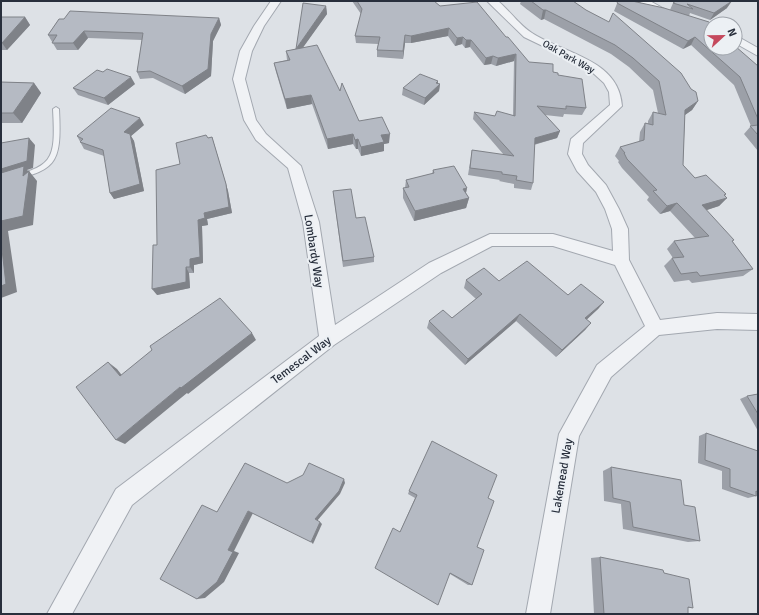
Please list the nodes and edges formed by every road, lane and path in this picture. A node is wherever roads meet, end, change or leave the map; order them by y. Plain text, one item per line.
1 (276, 1) edge
2 (492, 1) edge
3 (643, 1) edge
4 (703, 25) edge
5 (743, 43) edge
6 (758, 53) edge
7 (56, 108) dead end
8 (1, 181) edge
9 (621, 260) junction
10 (758, 322) edge
11 (655, 328) junction
12 (328, 339) junction
13 (59, 614) edge
14 (538, 614) edge

1 - 12 street, Lombardy Way
2 - 9 street, Oak Park Way
3 - 4 street
5 - 6 street
7 - 8 lane
9 - 11 street, Oak Park Way
9 - 12 street, Temescal Way
10 - 11 street
11 - 14 street, Lakemead Way
12 - 13 street, Temescal Way

